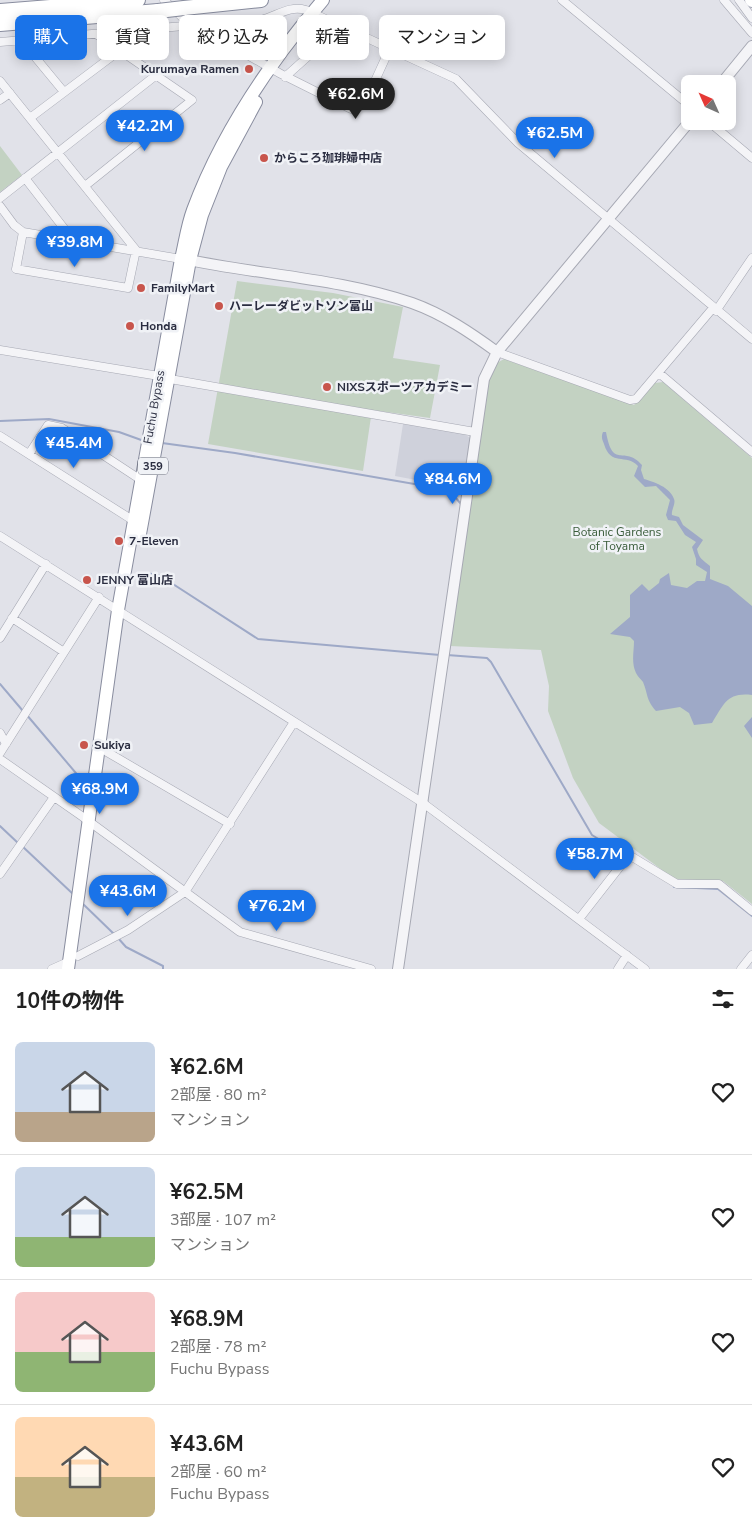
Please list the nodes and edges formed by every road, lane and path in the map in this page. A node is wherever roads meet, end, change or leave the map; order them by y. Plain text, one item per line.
1 (138, 0) edge
2 (262, 0) edge
3 (323, 0) edge
4 (332, 0) edge
5 (562, 0) edge
6 (724, 0) edge
7 (739, 0) edge
8 (161, 5) edge
9 (0, 12) edge
10 (315, 14) junction
11 (272, 15) edge
12 (179, 16) edge
13 (752, 18) edge
14 (0, 24) edge
15 (179, 26) edge
16 (752, 32) edge
17 (96, 34) joint
18 (87, 35) edge
19 (15, 41) edge
20 (0, 42) edge
21 (752, 46) edge
22 (297, 57) edge
23 (38, 60) edge
24 (107, 60) edge
25 (132, 60) edge
26 (257, 60) edge
27 (385, 60) edge
28 (416, 60) edge
29 (276, 71) junction
30 (728, 75) edge
31 (155, 76) junction
32 (0, 81) edge
33 (10, 92) junction
34 (64, 92) junction
35 (681, 99) edge
36 (0, 100) edge
37 (30, 118) junction
38 (682, 130) edge
39 (719, 130) edge
40 (58, 152) junction
41 (752, 158) edge
42 (25, 178) junction
43 (84, 186) junction
44 (0, 198) edge
45 (0, 206) edge
46 (608, 218) junction
47 (24, 232) junction
48 (73, 240) junction
49 (136, 250) junction
50 (752, 258) edge
51 (185, 259) junction
52 (714, 310) junction
53 (752, 339) edge
54 (0, 350) edge
55 (497, 352) junction
56 (658, 373) junction
57 (165, 378) junction
58 (475, 432) junction
59 (0, 436) edge
60 (752, 452) edge
61 (29, 454) junction
62 (141, 480) junction
63 (134, 521) junction
64 (0, 536) edge
65 (46, 564) junction
66 (99, 597) junction
67 (122, 612) junction
68 (12, 618) junction
69 (0, 638) edge
70 (64, 652) junction
71 (294, 722) junction
72 (0, 734) edge
73 (6, 744) junction
74 (107, 752) junction
75 (0, 753) edge
76 (0, 759) edge
77 (54, 797) junction
78 (423, 803) junction
79 (93, 824) junction
80 (230, 824) junction
81 (0, 874) edge
82 (185, 892) junction
83 (752, 911) edge
84 (579, 919) junction
85 (627, 955) junction
86 (752, 955) edge
87 (73, 964) edge
88 (52, 969) edge
89 (371, 969) edge
90 (398, 969) edge
91 (618, 969) edge
92 (645, 969) edge
93 (741, 969) edge

1 - 9 highway
2 - 8 highway, bridge
3 - 10 highway, Fuchu Bypass / 359
4 - 10 highway, Fuchu Bypass / 359
5 - 35 street
6 - 16 street
7 - 13 street
8 - 12 street
8 - 14 highway
10 - 11 street
10 - 29 highway, Fuchu Bypass / 359
15 - 17 street
17 - 18 street
19 - 20 street
21 - 30 street
22 - 29 street
23 - 34 street
24 - 34 street
25 - 31 street
26 - 29 street
27 - 29 street
28 - 46 street
29 - 51 highway, Fuchu Bypass / 359
31 - 40 street
31 - 43 street
32 - 33 street
33 - 36 street
33 - 37 street
34 - 37 street
37 - 40 street
38 - 46 street
39 - 41 street
40 - 42 street
40 - 43 street
42 - 44 street
42 - 48 street
43 - 49 street
45 - 47 street
46 - 52 street
46 - 55 street
47 - 48 street
47 - 49 street
48 - 49 street
49 - 51 street
50 - 52 street
51 - 55 street
51 - 57 highway, Fuchu Bypass / 359
52 - 53 street
52 - 56 street
54 - 57 street
55 - 56 street
55 - 58 street
56 - 60 street
57 - 58 street
57 - 62 highway, Fuchu Bypass / 359
57 - 67 highway, Fuchu Bypass / 359
58 - 78 street
59 - 61 street
61 - 62 street
61 - 63 street
62 - 63 highway, Fuchu Bypass / 359
63 - 67 highway, Fuchu Bypass / 359
64 - 65 street
65 - 66 street
65 - 68 street
66 - 67 street
66 - 70 street
67 - 71 street
67 - 74 highway, Fuchu Bypass / 359
67 - 79 highway, Fuchu Bypass / 359
68 - 69 street
68 - 70 street
70 - 73 street
71 - 78 street
71 - 80 street
72 - 73 street
73 - 75 street
74 - 79 highway, Fuchu Bypass / 359
74 - 80 street
76 - 77 street
77 - 79 street
77 - 81 street
78 - 84 street
78 - 90 street
79 - 82 street
79 - 87 highway, Fuchu Bypass / 359
80 - 82 street
82 - 87 street
82 - 89 street
83 - 84 street
84 - 85 street
85 - 91 street
85 - 92 street
86 - 93 street
87 - 88 street

